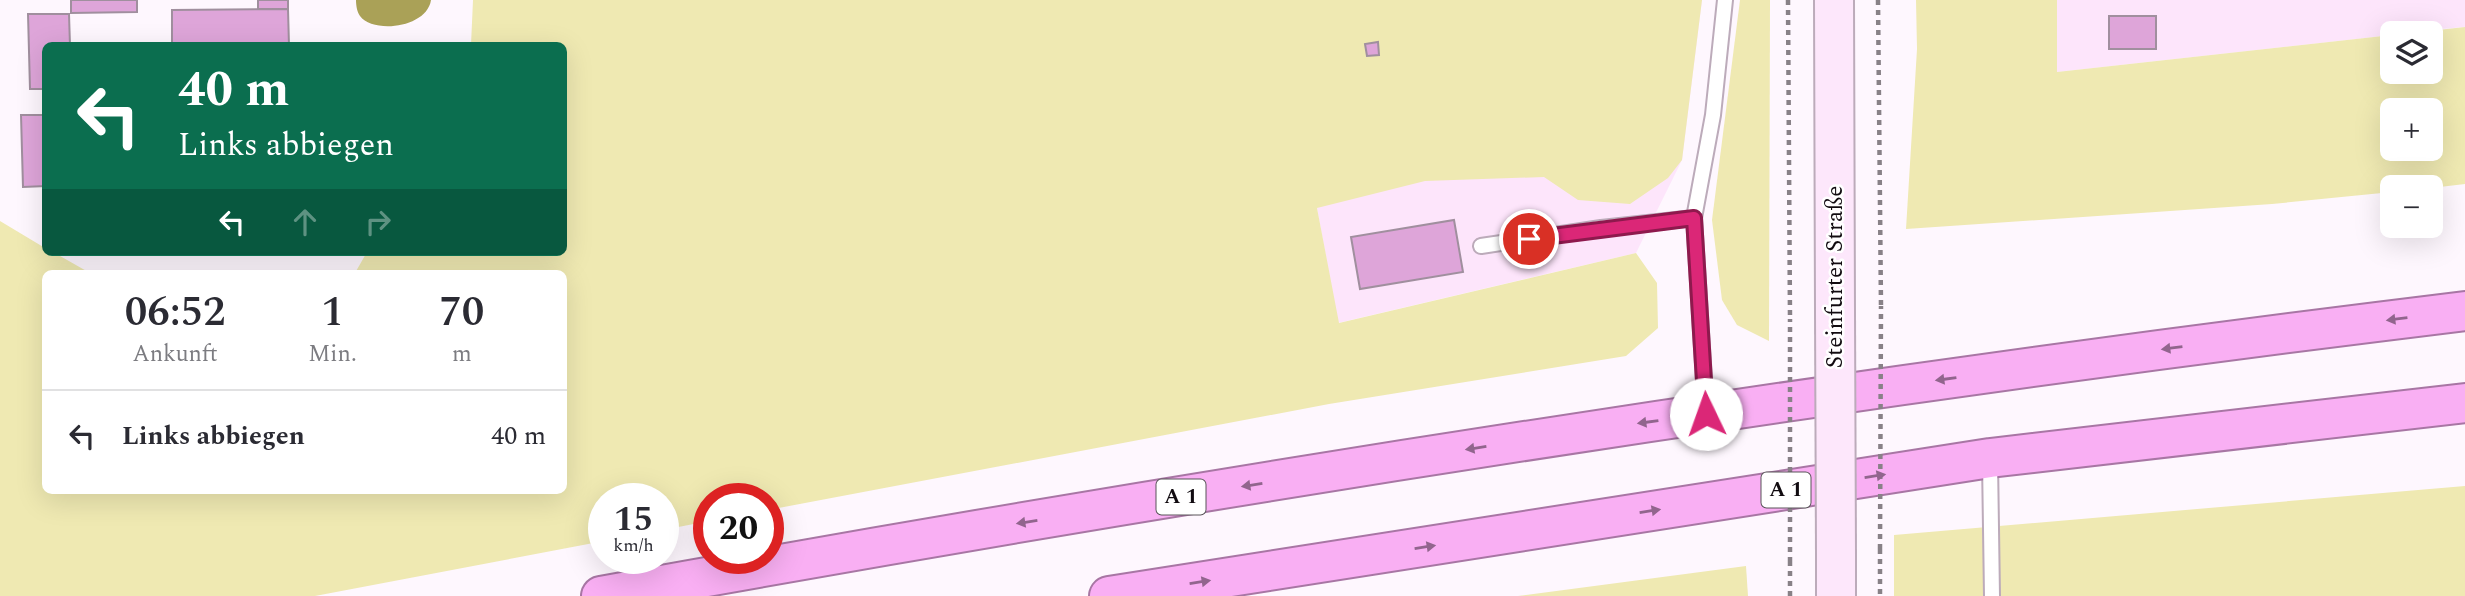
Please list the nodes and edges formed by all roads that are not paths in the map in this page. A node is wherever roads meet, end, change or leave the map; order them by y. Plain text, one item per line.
1 (1725, 0) edge
2 (1834, 0) edge
3 (1694, 218) junction
4 (1481, 246) dead end
5 (2465, 311) edge
6 (2465, 403) edge
7 (1706, 414) junction
8 (1990, 458) junction
9 (601, 596) edge
10 (1109, 596) edge
11 (1836, 596) edge
12 (1992, 596) edge

1 - 3 lane
2 - 11 main road, Steinfurter Straße, bridge
3 - 4 lane
3 - 7 lane
5 -> 7 highway, A 1
6 - 8 highway, A 1
7 -> 9 highway, A 1
10 -> 8 highway, A 1
8 - 12 lane

